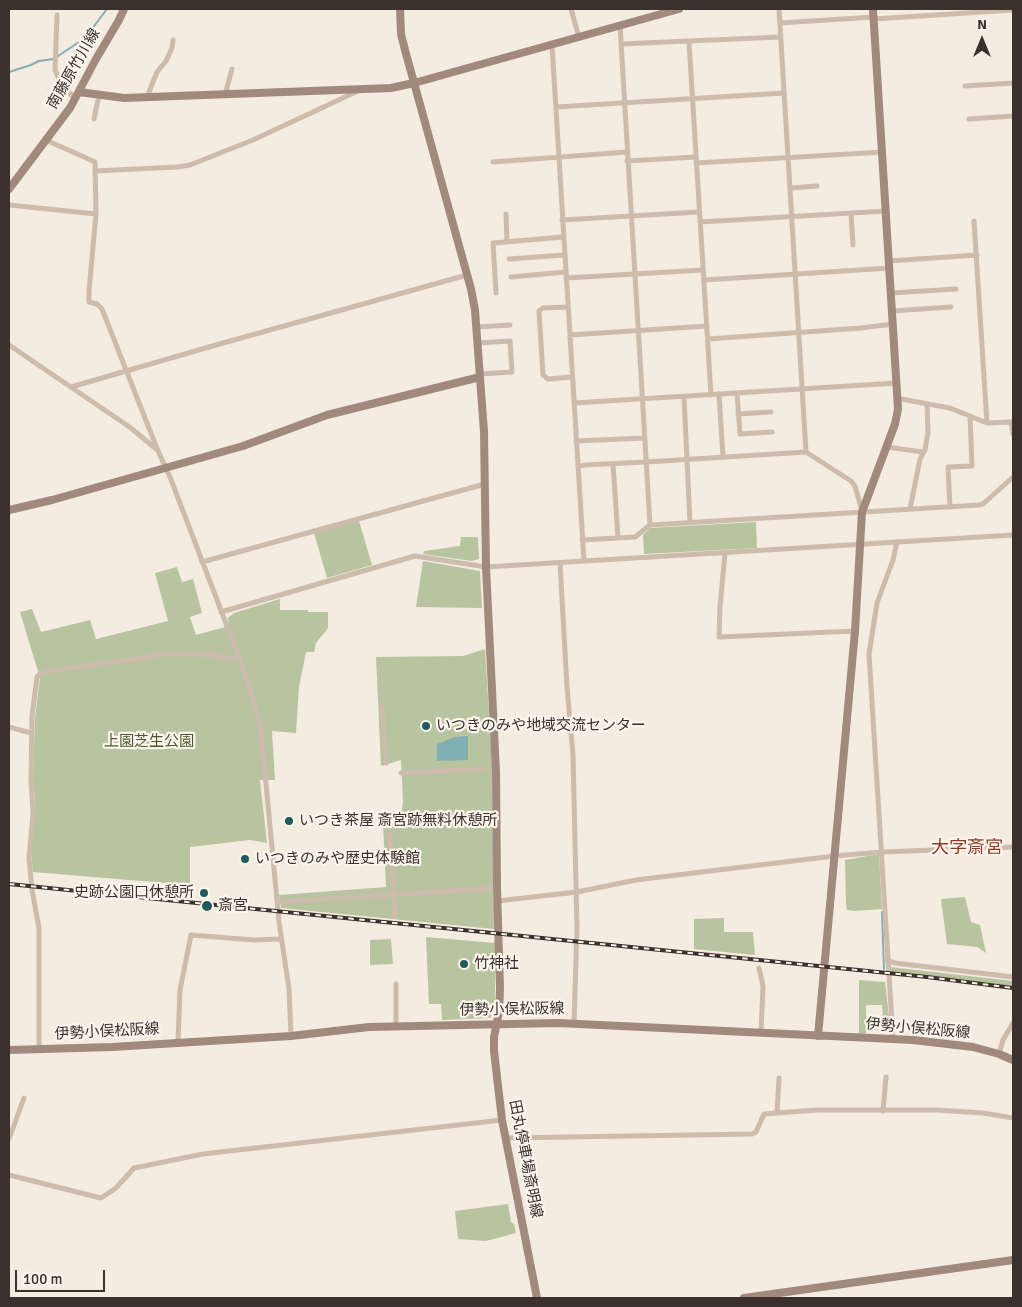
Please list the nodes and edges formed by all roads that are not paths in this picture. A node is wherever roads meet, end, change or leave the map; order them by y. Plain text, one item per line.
1 (124, 9) edge
2 (400, 9) edge
3 (571, 9) edge
4 (679, 9) edge
5 (779, 9) edge
6 (1013, 10) edge
7 (57, 15) dead end
8 (874, 15) edge
9 (780, 23) junction
10 (620, 25) junction
11 (579, 37) junction
12 (780, 37) junction
13 (173, 40) dead end
14 (689, 42) junction
15 (552, 44) junction
16 (621, 44) junction
17 (232, 69) dead end
18 (1013, 82) edge
19 (414, 83) junction
20 (965, 86) dead end
21 (360, 90) junction
22 (784, 93) junction
23 (225, 94) junction
24 (77, 95) junction
25 (99, 95) junction
26 (147, 97) junction
27 (693, 99) junction
28 (624, 103) junction
29 (556, 107) junction
30 (1013, 116) edge
31 (94, 119) dead end
32 (969, 119) dead end
33 (46, 140) junction
34 (627, 152) junction
35 (882, 152) junction
36 (559, 157) junction
37 (696, 157) junction
38 (787, 157) junction
39 (627, 161) junction
40 (493, 162) dead end
41 (696, 163) junction
42 (95, 171) junction
43 (817, 186) dead end
44 (790, 188) junction
45 (9, 189) edge
46 (9, 205) edge
47 (886, 211) junction
48 (700, 212) junction
49 (851, 213) junction
50 (96, 214) junction
51 (506, 214) dead end
52 (631, 216) junction
53 (791, 216) junction
54 (562, 220) junction
55 (974, 221) dead end
56 (700, 222) junction
57 (563, 238) junction
58 (507, 242) junction
59 (853, 245) dead end
60 (564, 255) junction
61 (977, 255) junction
62 (509, 260) dead end
63 (889, 265) junction
64 (703, 270) junction
65 (467, 274) junction
66 (635, 274) junction
67 (794, 274) junction
68 (566, 275) junction
69 (511, 277) dead end
70 (704, 280) junction
71 (956, 289) dead end
72 (496, 293) dead end
73 (891, 293) junction
74 (568, 307) junction
75 (951, 307) dead end
76 (892, 311) junction
77 (510, 324) dead end
78 (893, 324) junction
79 (707, 326) junction
80 (476, 327) junction
81 (639, 332) junction
82 (798, 333) junction
83 (570, 335) junction
84 (708, 339) junction
85 (478, 343) junction
86 (9, 345) edge
87 (126, 371) junction
88 (480, 376) junction
89 (572, 378) junction
90 (897, 384) junction
91 (71, 387) junction
92 (802, 390) junction
93 (737, 393) junction
94 (719, 394) junction
95 (711, 395) junction
96 (898, 396) junction
97 (684, 397) junction
98 (642, 399) junction
99 (574, 403) junction
100 (927, 404) junction
101 (770, 412) dead end
102 (738, 414) junction
103 (970, 416) junction
104 (987, 423) junction
105 (772, 432) dead end
106 (1013, 434) edge
107 (644, 438) junction
108 (576, 442) junction
109 (887, 447) junction
110 (158, 451) junction
111 (806, 452) junction
112 (923, 452) junction
113 (723, 457) junction
114 (687, 460) junction
115 (646, 462) junction
116 (613, 464) junction
117 (578, 467) junction
118 (166, 468) junction
119 (1013, 477) edge
120 (485, 484) junction
121 (950, 507) junction
122 (910, 509) junction
123 (9, 510) edge
124 (862, 512) junction
125 (690, 523) junction
126 (650, 524) junction
127 (1013, 535) edge
128 (618, 538) junction
129 (582, 540) junction
130 (897, 542) junction
131 (861, 545) junction
132 (725, 553) junction
133 (202, 562) junction
134 (584, 562) junction
135 (560, 563) junction
136 (486, 568) junction
137 (221, 612) junction
138 (854, 631) junction
139 (240, 660) junction
140 (382, 706) dead end
141 (9, 727) edge
142 (32, 733) junction
143 (386, 763) dead end
144 (483, 769) dead end
145 (401, 773) dead end
146 (390, 833) dead end
147 (1013, 847) edge
148 (882, 852) junction
149 (834, 856) junction
150 (497, 888) junction
151 (577, 892) junction
152 (394, 895) junction
153 (497, 901) junction
154 (278, 902) junction
155 (395, 916) dead end
156 (281, 939) junction
157 (887, 960) junction
158 (759, 968) dead end
159 (1013, 977) edge
160 (396, 984) dead end
161 (574, 1023) junction
162 (1013, 1023) edge
163 (497, 1024) junction
164 (396, 1026) junction
165 (761, 1033) junction
166 (291, 1036) junction
167 (818, 1036) junction
168 (893, 1039) junction
169 (178, 1042) junction
170 (39, 1049) junction
171 (9, 1050) edge
172 (999, 1054) junction
173 (1013, 1060) edge
174 (886, 1076) dead end
175 (779, 1078) dead end
176 (24, 1098) dead end
177 (883, 1111) junction
178 (777, 1113) junction
179 (1013, 1118) edge
180 (502, 1120) junction
181 (9, 1138) edge
182 (506, 1138) junction
183 (9, 1175) edge
184 (1013, 1260) edge
185 (537, 1298) edge
186 (744, 1298) edge

1 - 24 street, 南藤原竹川線
2 - 19 street, 田丸停車場斎明線
3 - 11 street
4 - 10 street
5 - 9 street
6 - 8 street
7 - 24 street
8 - 9 street
8 - 35 street
9 - 12 street
10 - 11 street
10 - 16 street
11 - 15 street
12 - 14 street
12 - 22 street
13 - 26 street
14 - 16 street
14 - 27 street
15 - 19 street
15 - 29 street
16 - 28 street
17 - 23 street
18 - 20 street
19 - 21 street
19 - 65 street, 田丸停車場斎明線
21 - 23 street
21 - 42 street
22 - 27 street
22 - 38 street
23 - 26 street
24 - 25 street
24 - 33 street, 南藤原竹川線
25 - 26 street
25 - 31 street
27 - 28 street
27 - 37 street
28 - 29 street
28 - 34 street
29 - 36 street
30 - 32 street
33 - 42 street
33 - 45 street, 南藤原竹川線
34 - 36 street
34 - 39 street
35 - 38 street
35 - 47 street
36 - 40 street
36 - 54 street
37 - 39 street
37 - 41 street
38 - 41 street
38 - 44 street
39 - 52 street
41 - 48 street
42 - 50 street
43 - 44 street
44 - 53 street
46 - 50 street
47 - 49 street
47 - 63 street
48 - 52 street
48 - 56 street
49 - 53 street
49 - 59 street
50 - 87 street
51 - 58 street
52 - 54 street
52 - 66 street
53 - 56 street
53 - 67 street
54 - 57 street
55 - 61 street
56 - 64 street
57 - 58 street
57 - 60 street
58 - 72 street
60 - 62 street
60 - 68 street
61 - 63 street
61 - 104 street
63 - 67 street
63 - 73 street
64 - 66 street
64 - 70 street
65 - 80 street, 田丸停車場斎明線
65 - 87 street
66 - 68 street
66 - 81 street
67 - 70 street
67 - 82 street
68 - 69 street
68 - 74 street
70 - 79 street
71 - 73 street
73 - 76 street
74 - 83 street
74 - 89 street
75 - 76 street
76 - 78 street
77 - 80 street
78 - 82 street
78 - 90 street
79 - 81 street
79 - 84 street
80 - 85 street, 田丸停車場斎明線
81 - 83 street
81 - 98 street
82 - 84 street
82 - 92 street
83 - 89 street
84 - 95 street
85 - 88 street, 田丸停車場斎明線
85 - 88 street
86 - 91 street
87 - 91 street
87 - 110 street
88 - 118 street
88 - 120 street, 田丸停車場斎明線
89 - 99 street
90 - 92 street
90 - 96 street
91 - 110 street
92 - 93 street
92 - 111 street
93 - 94 street
93 - 102 street
94 - 95 street
94 - 113 street
95 - 97 street
96 - 100 street
96 - 109 street
97 - 98 street
97 - 114 street
98 - 99 street
98 - 107 street
99 - 108 street
100 - 103 street
100 - 112 street
101 - 102 street
102 - 105 street
103 - 104 street
103 - 121 street
104 - 106 street
107 - 108 street
107 - 115 street
108 - 117 street
109 - 112 street
109 - 124 street
110 - 118 street
111 - 113 street
111 - 124 street
112 - 122 street
113 - 114 street
114 - 115 street
114 - 125 street
115 - 116 street
115 - 126 street
116 - 117 street
116 - 128 street
117 - 129 street
118 - 123 street
118 - 133 street
119 - 121 street
120 - 133 street
120 - 136 street, 田丸停車場斎明線
121 - 122 street
122 - 124 street
124 - 125 street
124 - 131 street
125 - 126 street
126 - 128 street
127 - 130 street
128 - 129 street
129 - 134 street
130 - 131 street
130 - 148 street
131 - 132 street
131 - 138 street
132 - 134 street
132 - 138 street
133 - 137 street
134 - 135 street
135 - 136 street
135 - 151 street
136 - 137 street
136 - 150 street, 田丸停車場斎明線
137 - 139 street
138 - 149 street
139 - 142 street
139 - 154 street
140 - 143 street
141 - 142 street
142 - 170 street
144 - 145 street
146 - 152 street
147 - 148 street
148 - 149 street
148 - 157 street
149 - 151 street
149 - 167 street
150 - 152 street
150 - 153 street, 田丸停車場斎明線
151 - 153 street
151 - 161 street
152 - 154 street
152 - 155 street
153 - 163 street, 田丸停車場斎明線
154 - 156 street
156 - 166 street
156 - 169 street
157 - 159 street
157 - 168 street
158 - 165 street
160 - 164 street
161 - 163 street, 伊勢小俣松阪線
161 - 165 street, 伊勢小俣松阪線
162 - 172 street
163 - 164 street, 伊勢小俣松阪線
163 - 180 street, 田丸停車場斎明線
164 - 166 street, 伊勢小俣松阪線
165 - 167 street, 伊勢小俣松阪線
166 - 169 street, 伊勢小俣松阪線
167 - 168 street, 伊勢小俣松阪線
168 - 172 street, 伊勢小俣松阪線
169 - 170 street, 伊勢小俣松阪線
170 - 171 street, 伊勢小俣松阪線
172 - 173 street, 伊勢小俣松阪線
174 - 177 street
175 - 178 street
176 - 181 street
177 - 178 street
177 - 179 street
178 - 182 street
180 - 182 street, 田丸停車場斎明線
180 - 183 street
182 - 185 street, 田丸停車場斎明線
184 - 186 street

